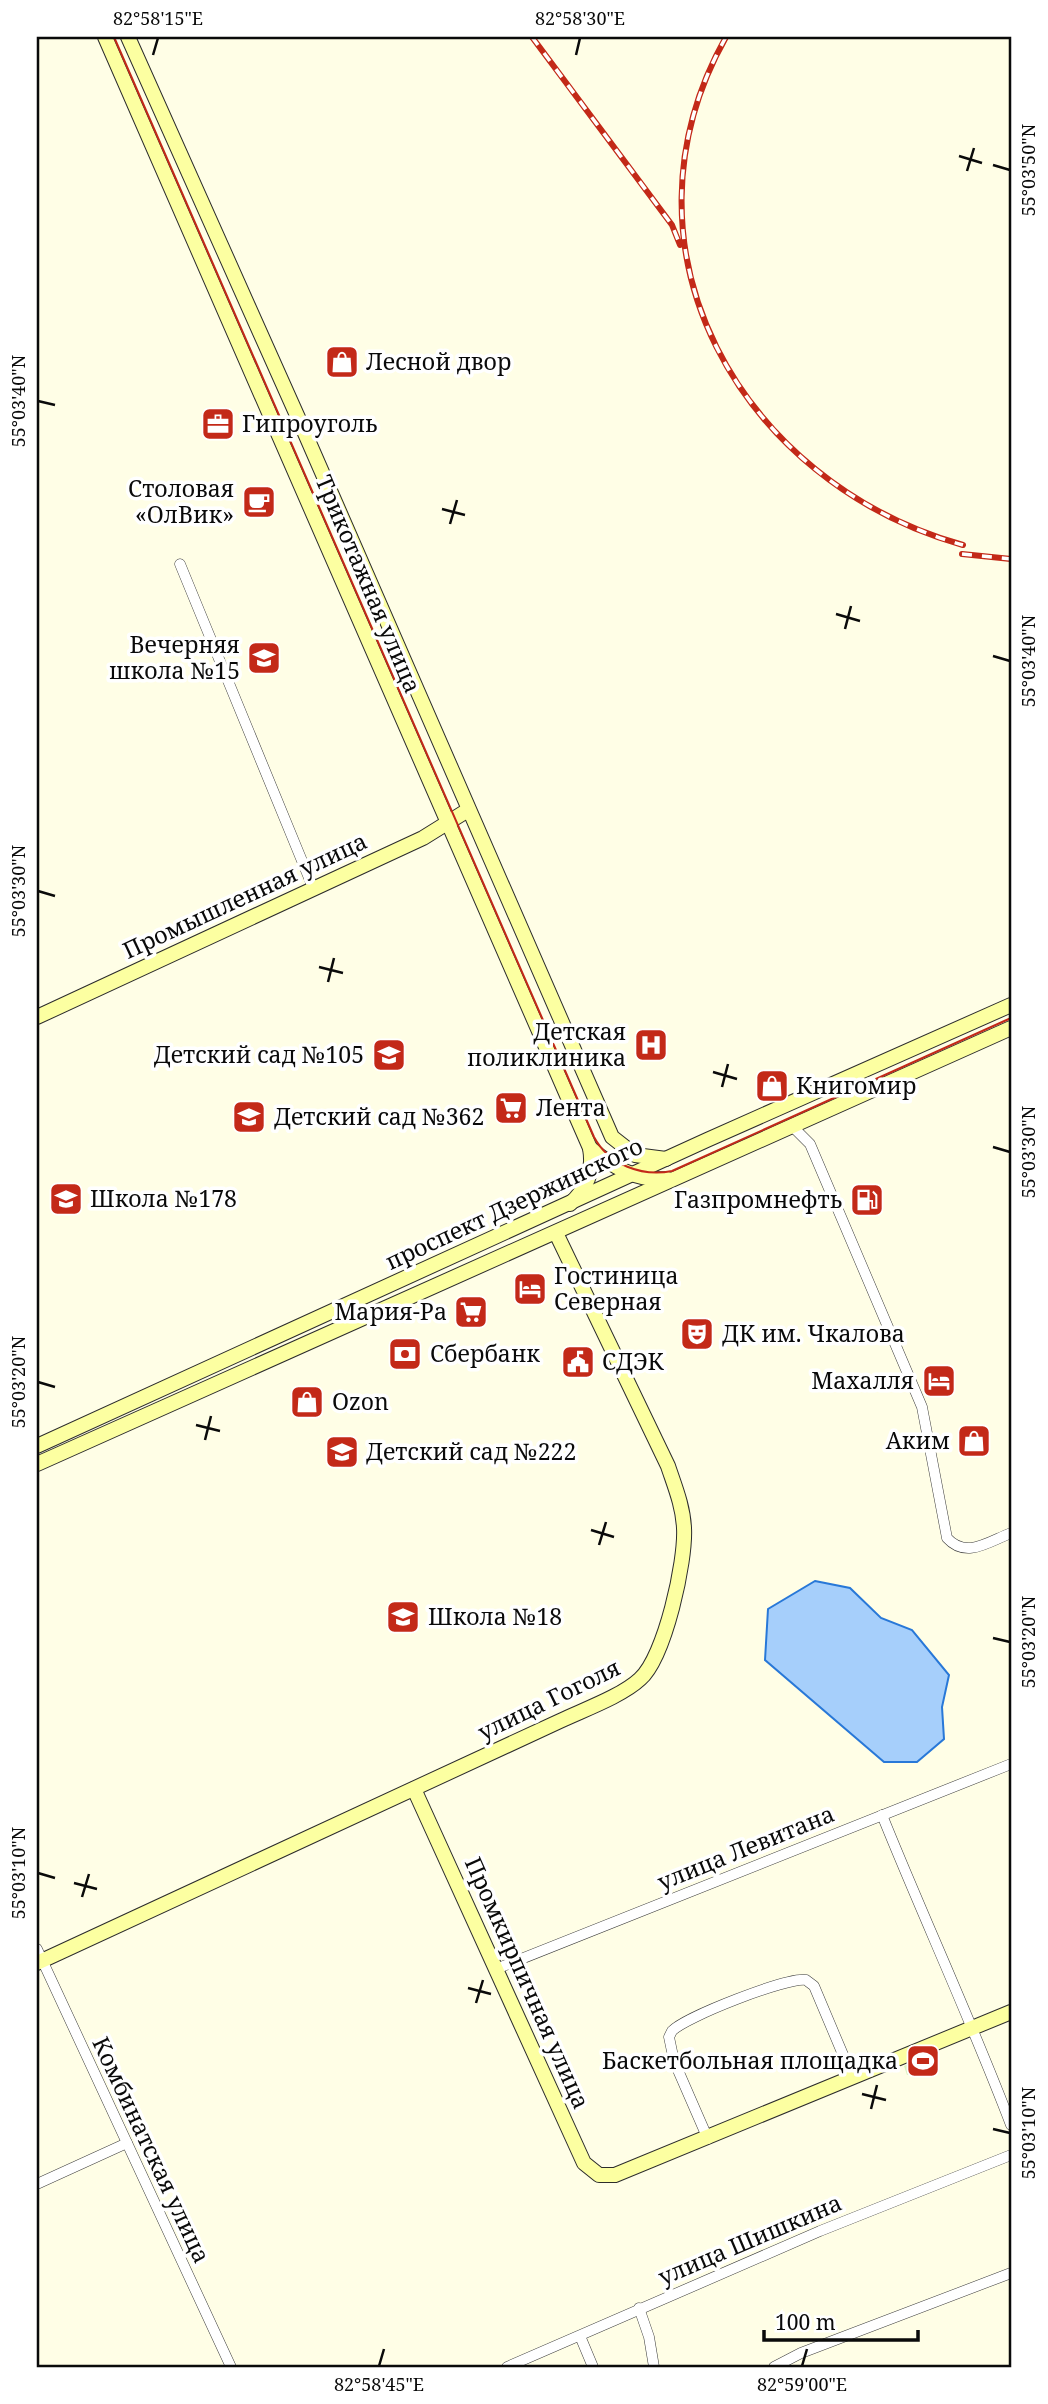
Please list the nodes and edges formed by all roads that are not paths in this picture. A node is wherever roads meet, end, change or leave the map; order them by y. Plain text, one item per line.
1 (105, 37) edge
2 (128, 37) edge
3 (180, 564) dead end
4 (468, 810) junction
5 (448, 825) junction
6 (314, 890) junction
7 (1011, 1005) edge
8 (37, 1017) edge
9 (1011, 1027) edge
10 (793, 1126) junction
11 (612, 1137) junction
12 (590, 1148) junction
13 (666, 1159) junction
14 (613, 1166) junction
15 (633, 1175) junction
16 (680, 1177) junction
17 (607, 1187) junction
18 (570, 1204) junction
19 (581, 1222) junction
20 (555, 1233) junction
21 (37, 1446) edge
22 (37, 1464) edge
23 (1011, 1533) edge
24 (1011, 1764) edge
25 (414, 1789) junction
26 (882, 1815) junction
27 (39, 1958) edge
28 (496, 1969) junction
29 (1011, 2012) edge
30 (974, 2027) junction
31 (852, 2076) junction
32 (1011, 2125) edge
33 (708, 2139) junction
34 (127, 2143) junction
35 (1011, 2155) edge
36 (37, 2184) edge
37 (1011, 2273) edge
38 (639, 2308) junction
39 (580, 2336) junction
40 (231, 2367) edge
41 (508, 2367) edge
42 (593, 2367) edge
43 (654, 2367) edge
44 (774, 2367) edge

1 - 5 main road, Трикотажная улица
2 - 4 main road, Трикотажная улица
3 - 6 street
4 - 5 main road, Промышленная улица
4 - 11 main road, Трикотажная улица
5 - 6 main road, Промышленная улица
5 - 12 main road, Трикотажная улица
6 - 8 main road, Промышленная улица
7 - 13 main road, проспект Дзержинского
9 - 10 main road, проспект Дзержинского
10 - 16 main road, проспект Дзержинского
10 - 23 street
11 - 13 main road
11 - 14 main road
12 - 14 main road
12 - 18 main road
13 - 15 main road, проспект Дзержинского
14 - 15 main road
14 - 17 main road
15 - 16 main road
15 - 17 main road, проспект Дзержинского
16 - 19 main road, проспект Дзержинского
17 - 18 main road, проспект Дзержинского
17 - 19 main road
18 - 21 main road, проспект Дзержинского
19 - 20 main road, проспект Дзержинского
20 - 22 main road, проспект Дзержинского
20 - 25 main road, улица Гоголя
24 - 26 street, улица Левитана
25 - 27 main road, улица Гоголя
25 - 28 main road, Промкирпичная улица
26 - 28 street, улица Левитана
26 - 30 street
27 - 34 street, Комбинатская улица
28 - 33 main road, Промкирпичная улица
29 - 30 main road
30 - 31 main road
30 - 32 street
31 - 33 main road
31 - 33 street
34 - 36 street
34 - 40 street, Комбинатская улица
35 - 38 street, улица Шишкина
37 - 44 street
38 - 39 street, улица Шишкина
38 - 43 street
39 - 41 street, улица Шишкина
39 - 42 street

